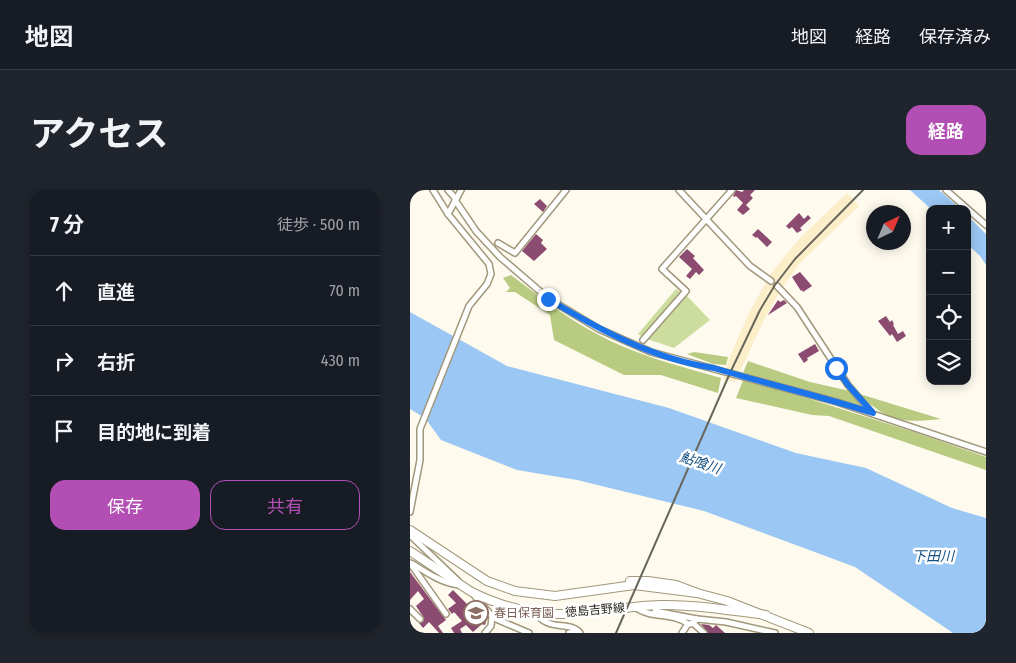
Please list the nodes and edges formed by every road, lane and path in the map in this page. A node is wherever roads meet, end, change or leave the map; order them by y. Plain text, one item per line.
1 (433, 190) edge
2 (448, 190) edge
3 (461, 190) edge
4 (566, 190) edge
5 (679, 190) edge
6 (732, 190) edge
7 (946, 190) edge
8 (456, 200) junction
9 (448, 214) junction
10 (706, 218) junction
11 (986, 224) edge
12 (498, 243) dead end
13 (772, 281) dead end
14 (777, 286) dead end
15 (643, 340) dead end
16 (873, 413) junction
17 (986, 452) edge
18 (410, 512) edge
19 (410, 530) edge
20 (410, 535) edge
21 (410, 550) edge
22 (461, 585) junction
23 (470, 591) junction
24 (635, 607) junction
25 (411, 612) edge
26 (534, 612) junction
27 (647, 613) junction
28 (446, 614) dead end
29 (766, 615) junction
30 (420, 619) dead end
31 (496, 619) dead end
32 (693, 622) junction
33 (579, 632) edge
34 (486, 633) edge
35 (529, 633) edge
36 (569, 633) edge
37 (682, 633) edge
38 (704, 633) edge
39 (775, 633) edge
40 (809, 633) edge

1 - 9 street
2 - 8 street
3 - 8 street
4 - 12 street
5 - 10 street
6 - 10 street
7 - 11 street
8 - 9 street
8 - 16 street
9 - 18 street
10 - 13 street
10 - 15 street
14 - 16 street
16 - 17 street
19 - 29 main road, 徳島吉野線
20 - 22 street
21 - 22 main road, 徳島吉野線
22 - 23 main road, 徳島吉野線
22 - 28 street
23 - 26 main road, 徳島吉野線
23 - 34 street
24 - 26 main road, 徳島吉野線
24 - 27 street
24 - 29 main road, 徳島吉野線
25 - 30 street
26 - 33 street
27 - 32 street
27 - 32 street
29 - 40 main road, 徳島吉野線
31 - 35 street
32 - 37 street
32 - 38 street
32 - 39 street
33 - 36 street

